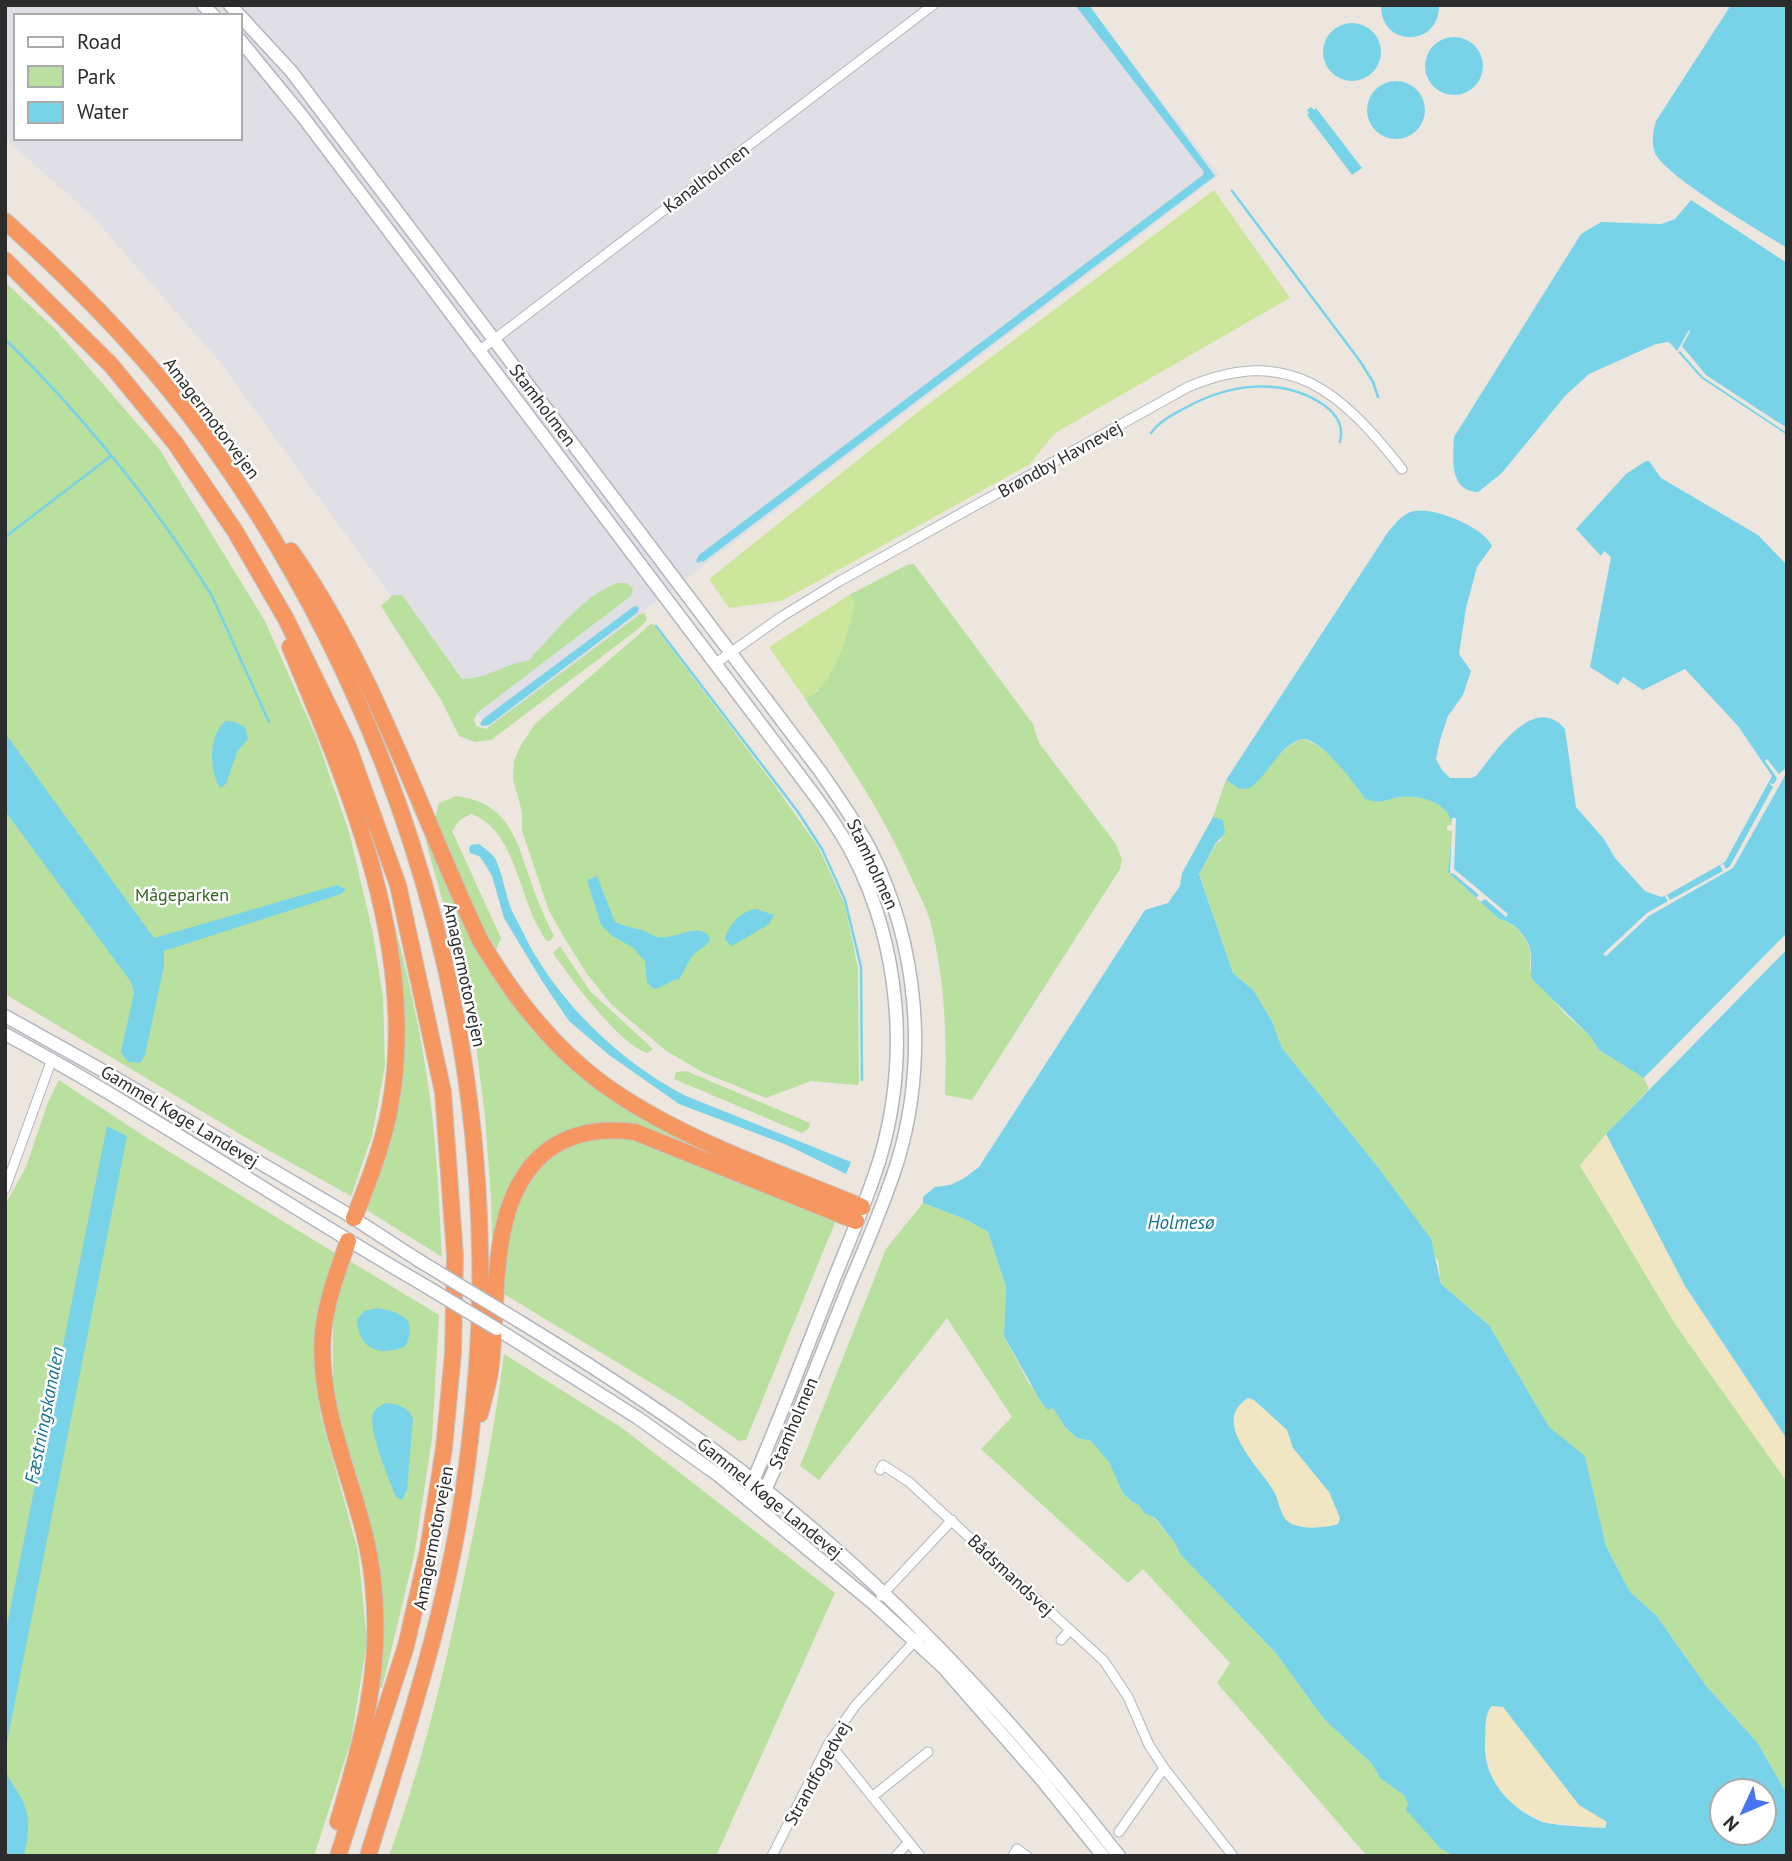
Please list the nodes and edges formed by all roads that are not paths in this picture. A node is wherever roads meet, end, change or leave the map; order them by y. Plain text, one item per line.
1 (933, 5) edge
2 (242, 18) edge
3 (242, 42) edge
4 (5, 220) edge
5 (5, 260) edge
6 (494, 339) junction
7 (479, 351) junction
8 (226, 465) junction
9 (1402, 469) dead end
10 (235, 531) junction
11 (730, 653) junction
12 (716, 663) junction
13 (5, 1016) edge
14 (5, 1034) edge
15 (52, 1059) junction
16 (7, 1178) edge
17 (5, 1189) edge
18 (859, 1214) junction
19 (354, 1219) junction
20 (875, 1221) junction
21 (348, 1241) junction
22 (467, 1468) junction
23 (880, 1470) dead end
24 (754, 1481) junction
25 (765, 1490) junction
26 (750, 1501) junction
27 (951, 1520) junction
28 (884, 1593) junction
29 (874, 1604) junction
30 (1070, 1630) junction
31 (920, 1636) junction
32 (1061, 1640) dead end
33 (829, 1743) junction
34 (928, 1752) dead end
35 (1164, 1768) junction
36 (872, 1797) junction
37 (1119, 1832) dead end
38 (909, 1842) junction
39 (328, 1856) edge
40 (338, 1856) edge
41 (368, 1856) edge
42 (772, 1856) edge
43 (896, 1856) edge
44 (920, 1856) edge
45 (1013, 1856) edge
46 (1027, 1856) edge
47 (1104, 1856) edge
48 (1119, 1856) edge
49 (1233, 1856) edge

1 - 6 street, Kanalholmen
2 - 6 street, Stamholmen
3 - 7 street, Stamholmen
4 - 8 highway, Amagermotorvejen
5 - 10 highway, Amagermotorvejen
6 - 7 street, Kanalholmen
6 - 11 street, Stamholmen
7 - 12 street, Stamholmen
8 - 18 highway
8 - 22 highway, Amagermotorvejen
9 - 11 street, Brøndby Havnevej
10 - 19 highway
10 - 40 highway, Amagermotorvejen
11 - 12 street, Brøndby Havnevej
11 - 20 street, Stamholmen
12 - 18 street, Stamholmen
13 - 19 street, Gammel Køge Landevej
14 - 15 street, Gammel Køge Landevej
15 - 16 street
15 - 21 street, Gammel Køge Landevej
16 - 17 street
18 - 20 street
18 - 22 highway
18 - 24 street, Stamholmen
19 - 21 street
19 - 24 street, Gammel Køge Landevej, bridge
20 - 25 street, Stamholmen
21 - 26 street, Gammel Køge Landevej, bridge
21 - 39 highway
22 - 41 highway, Amagermotorvejen
23 - 27 street, Bådsmandsvej
24 - 25 street, Gammel Køge Landevej
24 - 26 street, Stamholmen
25 - 26 street, Stamholmen
25 - 28 street, Gammel Køge Landevej
26 - 29 street, Gammel Køge Landevej
27 - 28 street, Bådsmandsvej
27 - 30 street, Bådsmandsvej
28 - 29 street, Bådsmandsvej
28 - 31 street, Gammel Køge Landevej
29 - 31 street, Gammel Køge Landevej
30 - 32 street, Bådsmandsvej
30 - 35 street, Bådsmandsvej
31 - 33 street, Strandfogedvej
31 - 47 street, Gammel Køge Landevej
31 - 48 street, Gammel Køge Landevej
33 - 36 street
33 - 42 street, Strandfogedvej
34 - 36 street
35 - 37 street
35 - 49 street, Bådsmandsvej
36 - 38 street
38 - 43 street
38 - 44 street
45 - 46 street

